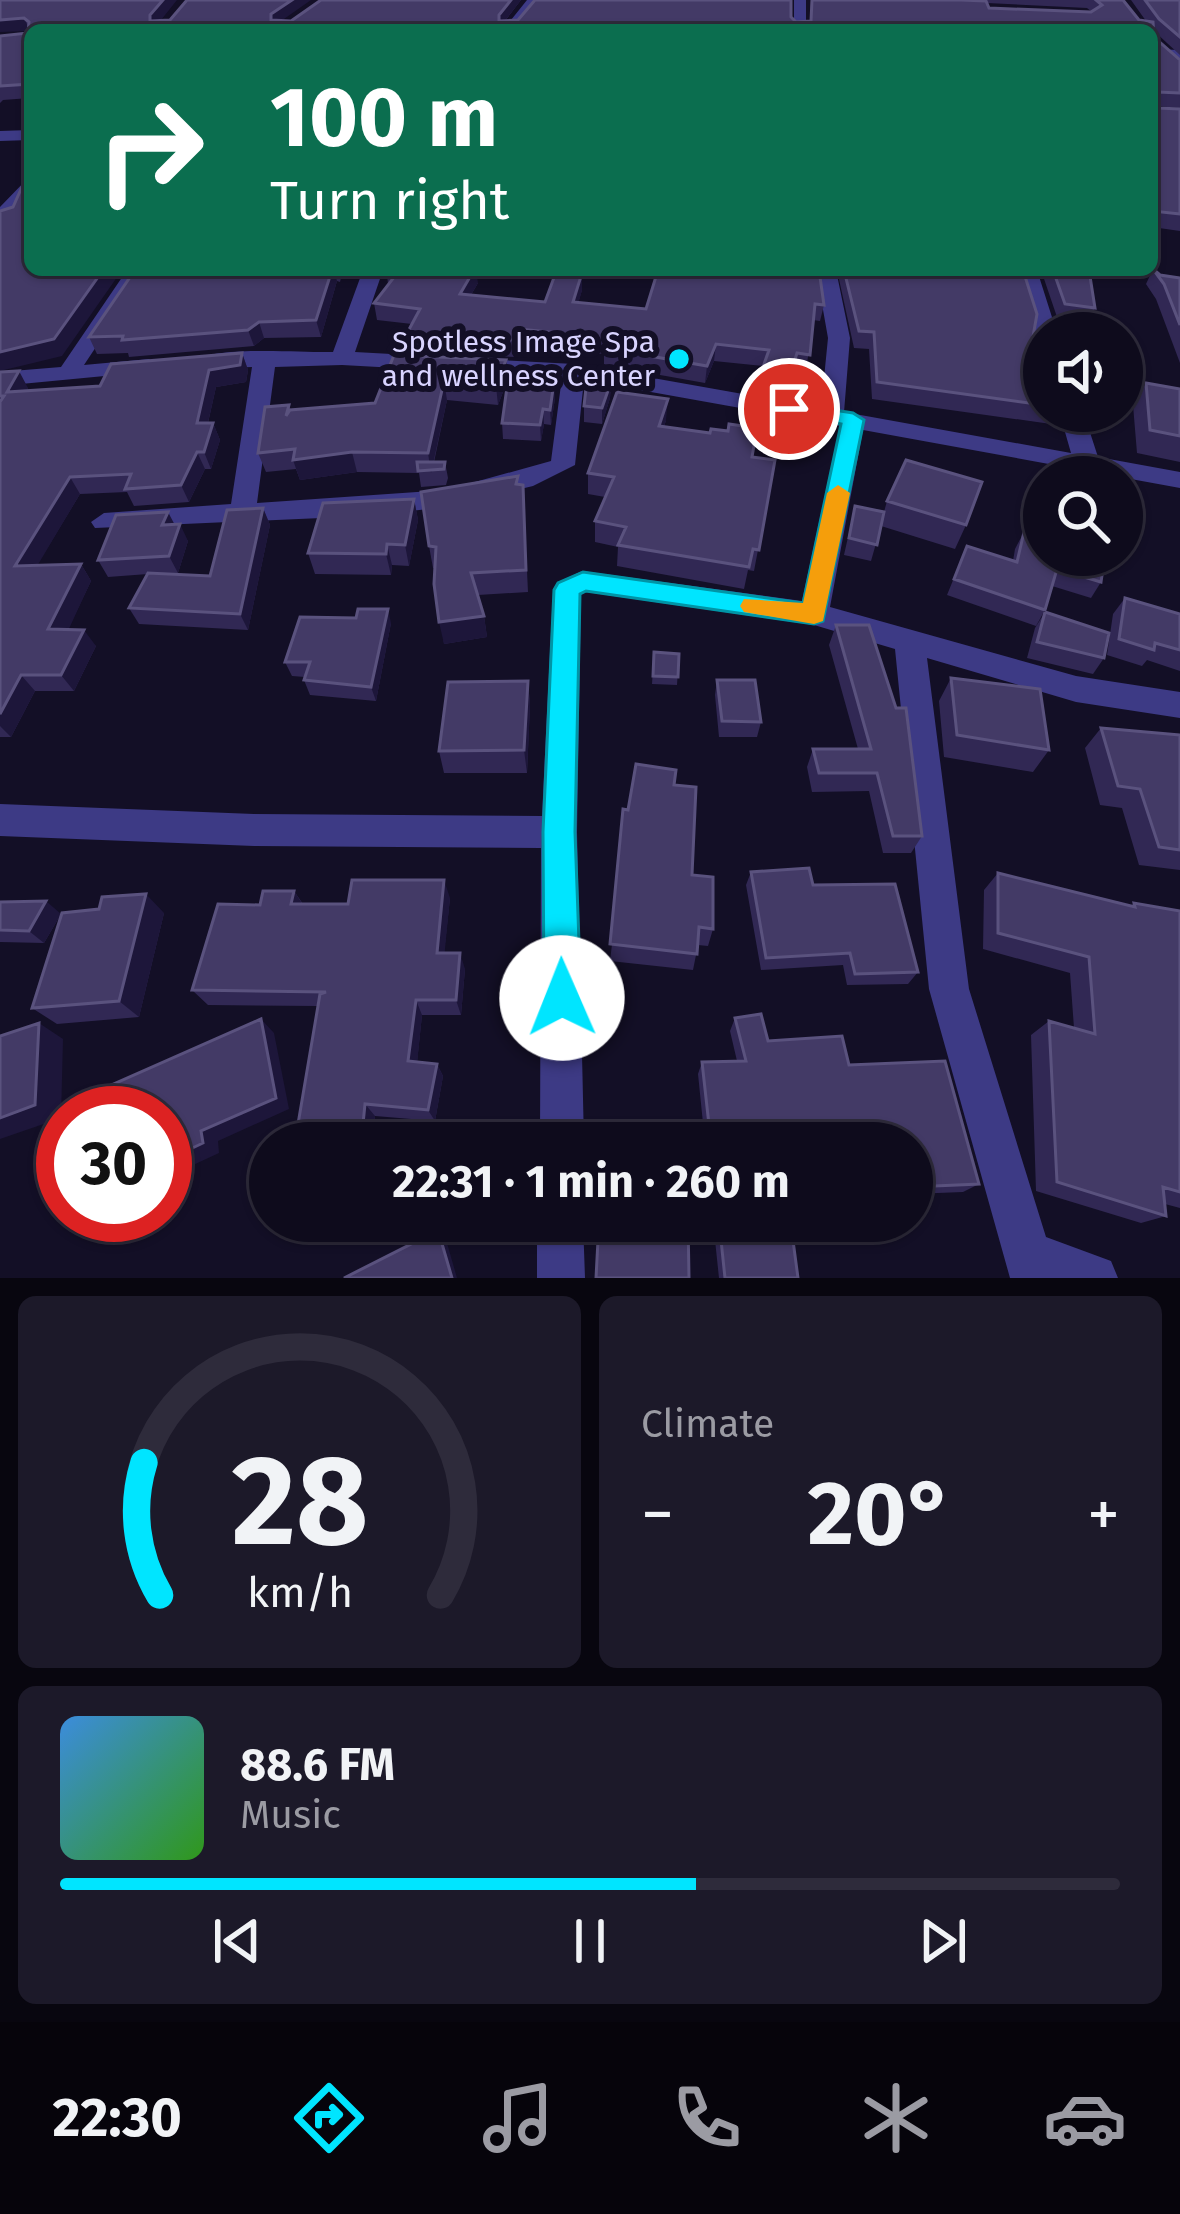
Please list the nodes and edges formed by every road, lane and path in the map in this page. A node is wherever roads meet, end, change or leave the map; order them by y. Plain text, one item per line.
1 (532, 0) edge
2 (514, 24) edge
3 (1165, 53) edge
4 (1180, 69) edge
5 (7, 202) edge
6 (0, 220) edge
7 (133, 276) edge
8 (371, 276) edge
9 (827, 276) edge
10 (1029, 276) edge
11 (1040, 312) edge
12 (265, 357) junction
13 (342, 358) junction
14 (574, 371) junction
15 (67, 374) junction
16 (0, 379) edge
17 (843, 418) junction
18 (1049, 456) edge
19 (1143, 473) edge
20 (1180, 480) edge
21 (243, 512) junction
22 (104, 522) dead end
23 (814, 614) junction
24 (910, 645) junction
25 (1180, 705) edge
26 (0, 820) edge
27 (559, 832) junction
28 (562, 1122) edge
29 (560, 1242) edge
30 (1030, 1266) edge
31 (561, 1278) edge
32 (1094, 1278) edge

1 - 2 street
3 - 4 street
5 - 6 street
7 - 15 street
8 - 13 street
9 - 17 street
10 - 11 street
12 - 13 street
12 - 15 street
12 - 21 street
13 - 14 street
14 - 17 street
14 - 21 street
15 - 16 street
17 - 18 street
17 - 23 street
19 - 20 street
21 - 22 street
23 - 24 street
23 - 27 street
24 - 25 street
24 - 30 street
26 - 27 street
27 - 28 street
29 - 31 street
30 - 32 street

